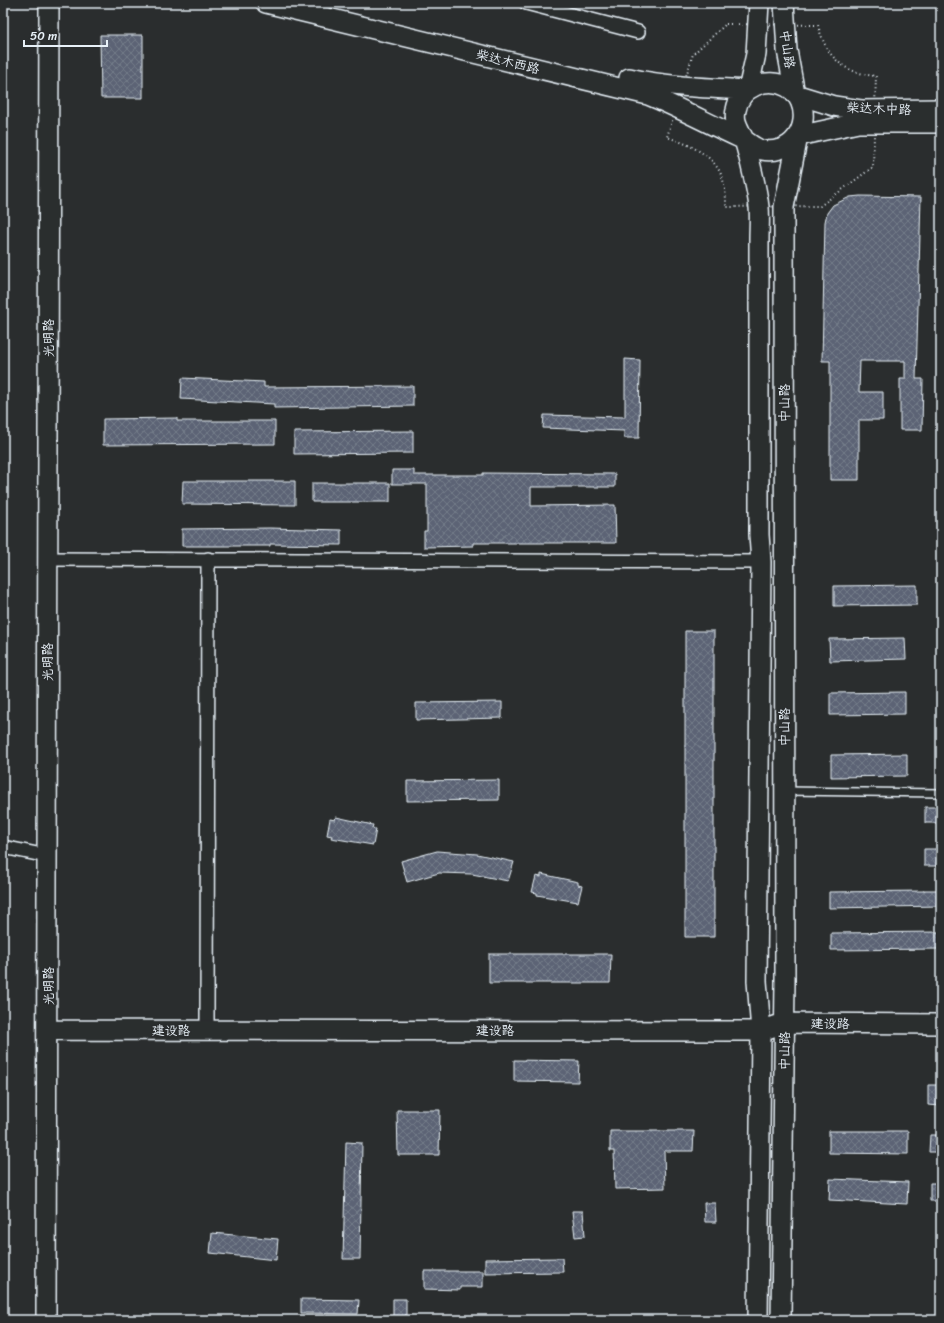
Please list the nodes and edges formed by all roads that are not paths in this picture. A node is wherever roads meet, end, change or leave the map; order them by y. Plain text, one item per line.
1 (49, 3) edge
2 (266, 3) edge
3 (322, 3) edge
4 (526, 3) edge
5 (759, 3) edge
6 (784, 3) edge
7 (638, 32) dead end
8 (748, 90) junction
9 (795, 94) junction
10 (941, 109) edge
11 (875, 117) junction
12 (941, 123) edge
13 (798, 136) junction
14 (744, 139) junction
15 (47, 559) junction
16 (208, 559) junction
17 (761, 562) junction
18 (784, 791) junction
19 (941, 793) edge
20 (3, 847) edge
21 (47, 856) junction
22 (784, 1023) junction
23 (941, 1024) edge
24 (48, 1030) junction
25 (207, 1030) junction
26 (761, 1030) junction
27 (46, 1320) edge
28 (758, 1320) edge
29 (781, 1320) edge

1 - 15 main road, 光明路
2 - 14 main road, 柴达木西路
3 - 8 main road, 柴达木西路
4 - 7 street
5 - 8 main road, 中山路
6 - 9 main road, 中山路
8 - 9 main road
8 - 14 main road
9 - 11 main road, 柴达木中路
9 - 13 main road
10 - 11 main road, 柴达木中路
11 - 12 main road, 柴达木中路
11 - 13 main road, 柴达木中路
13 - 14 main road
13 - 18 main road, 中山路
14 - 17 main road, 中山路
15 - 16 street
15 - 21 main road, 光明路
16 - 17 street
16 - 25 street
17 - 26 main road, 中山路
18 - 19 lane
18 - 22 main road, 中山路
20 - 21 street
21 - 24 main road, 光明路
22 - 23 main road, 建设路
22 - 26 main road, 建设路
22 - 29 main road, 中山路
24 - 25 main road, 建设路
24 - 27 main road, 光明路
25 - 26 main road, 建设路
26 - 28 main road, 中山路

